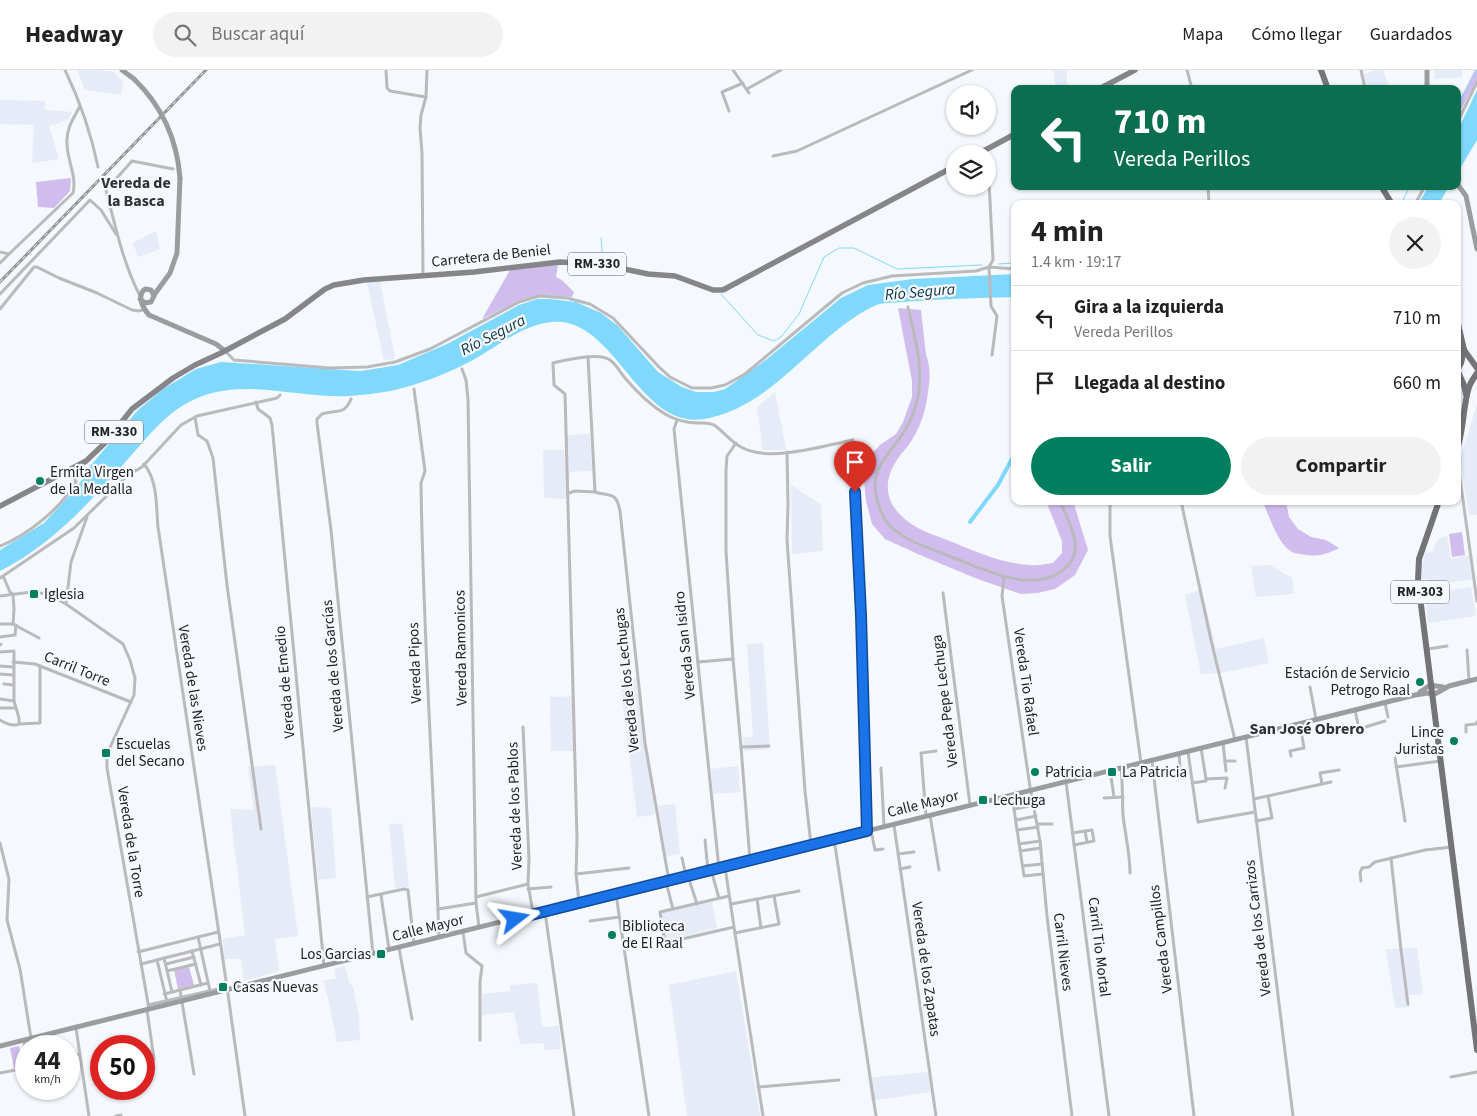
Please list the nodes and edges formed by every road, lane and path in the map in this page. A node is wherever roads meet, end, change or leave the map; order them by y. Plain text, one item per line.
1 (65, 70) edge
2 (122, 70) edge
3 (386, 70) edge
4 (427, 70) edge
5 (734, 70) edge
6 (781, 70) edge
7 (972, 70) edge
8 (1135, 70) edge
9 (1187, 70) edge
10 (1321, 70) edge
11 (1361, 70) edge
12 (1427, 70) edge
13 (1477, 82) edge
14 (743, 83) junction
15 (1107, 85) edge
16 (1191, 85) edge
17 (1327, 85) edge
18 (1364, 85) edge
19 (1427, 85) edge
20 (426, 97) junction
21 (80, 106) junction
22 (729, 111) dead end
23 (1461, 115) edge
24 (1011, 136) edge
25 (996, 146) edge
26 (773, 156) dead end
27 (98, 167) dead end
28 (173, 169) dead end
29 (946, 171) edge
30 (1461, 190) edge
31 (990, 195) edge
32 (119, 239) junction
33 (1477, 249) edge
34 (0, 252) edge
35 (9, 254) junction
36 (0, 263) edge
37 (990, 267) junction
38 (1011, 269) edge
39 (423, 276) junction
40 (134, 285) junction
41 (160, 286) junction
42 (147, 290) junction
43 (0, 294) edge
44 (154, 296) junction
45 (141, 299) junction
46 (149, 303) junction
47 (908, 307) dead end
48 (0, 309) edge
49 (145, 309) junction
50 (132, 310) junction
51 (1461, 337) edge
52 (1464, 350) junction
53 (225, 351) junction
54 (992, 355) dead end
55 (588, 357) junction
56 (1461, 362) joint
57 (1475, 364) edge
58 (462, 369) dead end
59 (1461, 375) edge
60 (1475, 376) edge
61 (1461, 379) edge
62 (414, 389) dead end
63 (280, 395) dead end
64 (351, 399) dead end
65 (256, 402) junction
66 (1466, 403) junction
67 (195, 417) junction
68 (677, 420) junction
69 (1461, 437) edge
70 (736, 443) junction
71 (787, 452) junction
72 (144, 464) junction
73 (70, 470) junction
74 (1461, 486) edge
75 (595, 492) junction
76 (569, 493) junction
77 (1061, 505) edge
78 (1110, 505) edge
79 (1182, 505) edge
80 (1438, 505) edge
81 (0, 506) edge
82 (88, 516) junction
83 (0, 546) edge
84 (2, 577) edge
85 (1004, 578) junction
86 (943, 593) dead end
87 (13, 594) junction
88 (0, 596) edge
89 (1477, 601) edge
90 (66, 604) junction
91 (0, 624) edge
92 (15, 624) junction
93 (0, 637) edge
94 (39, 638) dead end
95 (1447, 646) dead end
96 (1427, 649) junction
97 (1467, 650) dead end
98 (0, 652) edge
99 (733, 659) junction
100 (13, 662) junction
101 (698, 662) junction
102 (0, 666) edge
103 (40, 666) junction
104 (13, 667) junction
105 (0, 674) edge
106 (13, 675) junction
107 (1477, 679) edge
108 (1469, 681) junction
109 (4, 684) dead end
110 (14, 686) junction
111 (1310, 687) dead end
112 (1432, 690) junction
113 (0, 700) edge
114 (14, 701) junction
115 (131, 702) junction
116 (1385, 702) junction
117 (0, 708) edge
118 (15, 708) junction
119 (1355, 710) junction
120 (1388, 717) dead end
121 (1316, 719) junction
122 (0, 720) edge
123 (1384, 721) dead end
124 (1477, 722) edge
125 (1300, 723) junction
126 (19, 724) junction
127 (523, 727) dead end
128 (1466, 732) dead end
129 (1246, 737) junction
130 (1235, 740) junction
131 (1222, 743) junction
132 (769, 746) dead end
133 (740, 747) junction
134 (1201, 748) junction
135 (936, 751) dead end
136 (1188, 751) junction
137 (1179, 754) junction
138 (1291, 756) dead end
139 (1395, 758) dead end
140 (1152, 760) junction
141 (1225, 761) junction
142 (1235, 761) dead end
143 (1441, 761) junction
144 (1141, 763) junction
145 (1396, 767) junction
146 (881, 768) dead end
147 (1121, 768) junction
148 (1110, 770) junction
149 (1339, 770) dead end
150 (1226, 771) dead end
151 (1181, 778) dead end
152 (1206, 779) junction
153 (1066, 781) junction
154 (1331, 782) dead end
155 (1192, 783) junction
156 (1322, 784) junction
157 (1226, 788) dead end
158 (1031, 790) junction
159 (1012, 795) junction
160 (1268, 796) junction
161 (1114, 797) junction
162 (1123, 797) junction
163 (1104, 798) dead end
164 (1254, 799) junction
165 (970, 805) junction
166 (1034, 805) junction
167 (1014, 810) junction
168 (1255, 812) junction
169 (928, 816) junction
170 (1036, 816) junction
171 (1016, 820) junction
172 (1256, 821) junction
173 (1405, 821) dead end
174 (1052, 824) dead end
175 (894, 825) junction
176 (1038, 826) junction
177 (884, 827) junction
178 (261, 829) dead end
179 (1017, 830) junction
180 (869, 831) junction
181 (1085, 831) junction
182 (1072, 834) junction
183 (834, 839) junction
184 (705, 840) dead end
185 (1040, 841) junction
186 (1087, 842) junction
187 (0, 843) edge
188 (1019, 844) junction
189 (811, 845) junction
190 (1074, 845) junction
191 (1452, 847) junction
192 (1041, 848) junction
193 (883, 849) dead end
194 (1020, 851) junction
195 (914, 852) dead end
196 (898, 854) junction
197 (682, 858) dead end
198 (1391, 858) junction
199 (750, 861) junction
200 (1042, 864) junction
201 (1023, 866) junction
202 (910, 867) dead end
203 (629, 868) dead end
204 (722, 868) junction
205 (900, 869) junction
206 (939, 870) dead end
207 (710, 871) junction
208 (1130, 873) dead end
209 (576, 874) junction
210 (1043, 874) junction
211 (687, 876) junction
212 (668, 881) junction
213 (1361, 881) dead end
214 (528, 884) junction
215 (551, 887) dead end
216 (528, 889) junction
217 (799, 891) dead end
218 (616, 894) junction
219 (381, 895) junction
220 (730, 896) junction
221 (774, 896) junction
222 (367, 897) junction
223 (476, 897) junction
224 (719, 898) junction
225 (757, 899) junction
226 (476, 903) junction
227 (579, 903) junction
228 (697, 904) junction
229 (731, 904) junction
230 (438, 909) junction
231 (673, 909) junction
232 (545, 912) junction
233 (533, 915) junction
234 (620, 917) junction
235 (590, 921) dead end
236 (479, 928) junction
237 (734, 928) junction
238 (761, 928) junction
239 (218, 932) junction
240 (463, 932) junction
241 (735, 933) junction
242 (198, 937) junction
243 (438, 938) junction
244 (220, 944) junction
245 (414, 944) junction
246 (399, 948) junction
247 (200, 949) junction
248 (389, 950) junction
249 (192, 951) junction
250 (138, 952) junction
251 (373, 954) junction
252 (164, 958) junction
253 (194, 958) junction
254 (156, 960) junction
255 (140, 964) junction
256 (166, 964) junction
257 (196, 964) junction
258 (324, 966) junction
259 (167, 971) junction
260 (208, 983) junction
261 (201, 985) junction
262 (191, 987) junction
263 (227, 988) junction
264 (180, 990) junction
265 (172, 992) junction
266 (211, 993) junction
267 (164, 994) junction
268 (194, 997) junction
269 (183, 999) junction
270 (167, 1003) junction
271 (1408, 1004) dead end
272 (148, 1008) junction
273 (412, 1019) dead end
274 (76, 1027) junction
275 (31, 1035) edge
276 (43, 1035) edge
277 (77, 1035) edge
278 (151, 1035) edge
279 (480, 1040) dead end
280 (15, 1042) edge
281 (0, 1046) edge
282 (1477, 1050) edge
283 (80, 1054) edge
284 (15, 1070) edge
285 (1477, 1072) edge
286 (0, 1073) edge
287 (194, 1074) dead end
288 (1451, 1077) dead end
289 (839, 1080) dead end
290 (758, 1087) junction
291 (90, 1116) edge
292 (245, 1116) edge
293 (574, 1116) edge
294 (649, 1116) edge
295 (763, 1116) edge
296 (876, 1116) edge
297 (936, 1116) edge
298 (1072, 1116) edge
299 (1110, 1116) edge
300 (1194, 1116) edge
301 (1293, 1116) edge

1 - 21 street
2 - 41 main road, bridge
3 - 20 street
4 - 20 street
5 - 14 street
6 - 14 street
7 - 26 street
8 - 15 main road
9 - 16 street
10 - 17 highway
11 - 18 street
12 - 19 main road
13 - 23 street
14 - 22 street
20 - 39 street
21 - 27 street
21 - 35 street
24 - 25 main road
28 - 32 street
29 - 39 main road, Carretera de Beniel / RM-330
30 - 33 main road
31 - 37 street
32 - 40 street
32 - 43 street
34 - 35 street
35 - 36 street
37 - 38 street
37 - 53 street
37 - 54 street
39 - 53 main road, Carretera de Beniel / RM-330
40 - 42 street
40 - 45 street
41 - 42 main road
41 - 44 main road
42 - 44 main road
42 - 45 main road
44 - 46 main road
45 - 46 main road
45 - 49 main road
45 - 50 street
46 - 49 main road
47 - 85 street
48 - 50 street
49 - 50 street
49 - 53 main road
51 - 52 highway
52 - 56 highway
52 - 57 highway
53 - 73 main road, RM-330
55 - 68 street
55 - 75 street
55 - 76 street
56 - 57 highway
58 - 223 street, Vereda Ramonicos
59 - 60 highway
60 - 66 highway
61 - 66 highway
62 - 230 street, Vereda Pipos
63 - 65 street
64 - 222 street, Vereda de los Garcías
65 - 67 street
65 - 258 street, Vereda de Emedio
66 - 69 highway
67 - 72 street
67 - 178 street
68 - 70 street
68 - 101 street, Vereda San Isidro
70 - 71 street
70 - 99 street
71 - 180 street
71 - 189 street
72 - 82 street
72 - 239 street, Vereda de las Nieves
73 - 81 main road, RM-330
73 - 83 street
74 - 89 street
75 - 76 street
75 - 212 street, Vereda de los Lechugas
76 - 209 street
77 - 85 street
78 - 144 street
79 - 130 street
80 - 96 highway, RM-303
82 - 84 street
82 - 90 street
84 - 87 street
85 - 158 street, Vereda Tio Rafael
86 - 165 street, Vereda Pepe Lechuga
87 - 88 street, Vereda de la Torre
87 - 90 street, Vereda de la Torre
87 - 92 street
90 - 115 street, Vereda de la Torre
91 - 92 street
92 - 93 street
92 - 94 street
95 - 96 street
96 - 112 highway, RM-303
97 - 108 street
98 - 100 street
99 - 101 street
99 - 133 street
100 - 103 street, Carril Torre
100 - 104 street
101 - 204 street, Vereda San Isidro
102 - 104 street
103 - 115 street, Carril Torre
103 - 126 street
104 - 106 street
105 - 106 street
106 - 110 street
107 - 108 main road, Calle Mayor
108 - 112 main road, Calle Mayor
109 - 110 street
110 - 114 street
111 - 121 street
112 - 116 main road, Calle Mayor
112 - 143 highway, RM-303
113 - 114 street
114 - 118 street
115 - 250 street, Vereda de la Torre
116 - 119 main road, Calle Mayor
116 - 120 street
117 - 118 street
118 - 126 street
119 - 121 main road, Calle Mayor
119 - 123 street
121 - 125 main road, Calle Mayor
122 - 126 street
124 - 128 street
125 - 129 main road, Calle Mayor
125 - 138 street
127 - 214 street, Vereda de los Pablos
129 - 130 main road, Calle Mayor
129 - 164 street, Vereda de los Carrizos
130 - 131 main road, Calle Mayor
131 - 134 main road, Calle Mayor
131 - 141 street
132 - 133 street
133 - 199 street
134 - 136 main road, Calle Mayor
134 - 152 street
135 - 169 street
136 - 137 main road, Calle Mayor
136 - 155 street
137 - 140 main road, Calle Mayor
137 - 151 street
139 - 145 street
140 - 144 main road, Calle Mayor
140 - 300 street, Vereda Campillos
141 - 142 street
141 - 150 street
143 - 145 street
143 - 191 highway, RM-303
144 - 147 main road, Calle Mayor
145 - 173 street
146 - 177 street
147 - 148 main road, Calle Mayor
147 - 162 street
148 - 153 main road, Calle Mayor
148 - 161 street
149 - 156 street
152 - 155 street
152 - 157 street
153 - 158 main road, Calle Mayor
153 - 182 street, Carril Tio Mortal
154 - 156 street
155 - 168 street
156 - 160 street
158 - 159 main road, Calle Mayor
158 - 166 street, Carril Nieves
159 - 165 main road, Calle Mayor
159 - 167 street
160 - 164 street
160 - 172 street
161 - 162 street
161 - 163 street
162 - 208 street
164 - 168 street, Vereda de los Carrizos
165 - 169 main road, Calle Mayor
166 - 167 street
166 - 170 street, Carril Nieves
167 - 171 street
168 - 172 street, Vereda de los Carrizos
169 - 175 main road, Calle Mayor
169 - 206 street
170 - 171 street
170 - 176 street, Carril Nieves
171 - 179 street
172 - 301 street, Vereda de los Carrizos
174 - 176 street
175 - 177 main road, Calle Mayor
175 - 196 street, Vereda de los Zapatas
176 - 179 street
176 - 185 street, Carril Nieves
177 - 180 main road, Calle Mayor
179 - 188 street
180 - 183 main road, Calle Mayor
180 - 193 street
181 - 182 street
181 - 186 street
181 - 186 street
182 - 190 street, Carril Tio Mortal
183 - 189 main road, Calle Mayor
183 - 296 street
184 - 207 street
185 - 188 street
185 - 192 street, Carril Nieves
186 - 190 street
187 - 275 street
188 - 194 street
189 - 199 main road, Calle Mayor
190 - 299 street, Carril Tio Mortal
191 - 198 street
191 - 282 highway, RM-303
192 - 194 street
192 - 200 street, Carril Nieves
194 - 201 street
195 - 196 street
196 - 205 street, Vereda de los Zapatas
197 - 211 street
198 - 213 street
198 - 271 street
199 - 204 main road, Calle Mayor
200 - 201 street
200 - 210 street, Carril Nieves
201 - 210 street
202 - 205 street
203 - 209 street
204 - 207 main road, Calle Mayor
204 - 220 street, Vereda San Isidro
205 - 297 street, Vereda de los Zapatas
207 - 211 main road, Calle Mayor
207 - 224 street
209 - 227 street
210 - 298 street, Carril Nieves
211 - 212 main road, Calle Mayor
211 - 228 street
212 - 218 main road, Calle Mayor
212 - 231 street
214 - 216 street, Vereda de los Pablos
214 - 223 street
215 - 216 street
216 - 233 street, Vereda de los Pablos
217 - 221 street
218 - 227 main road, Calle Mayor
218 - 234 street
219 - 222 street
219 - 245 street
219 - 248 street
220 - 224 street
220 - 229 street, Vereda San Isidro
221 - 225 street
221 - 238 street
222 - 251 street, Vereda de los Garcías
223 - 226 street, Vereda Ramonicos
224 - 228 street
225 - 229 street
225 - 238 street
226 - 230 street
226 - 236 street, Vereda Ramonicos
227 - 232 main road, Calle Mayor
228 - 231 street
229 - 237 street, Vereda San Isidro
230 - 243 street, Vereda Pipos
231 - 237 street
232 - 233 main road, Calle Mayor
232 - 293 street
233 - 236 main road, Calle Mayor
234 - 235 street
234 - 294 street
236 - 240 main road, Calle Mayor
237 - 241 street, Vereda San Isidro
238 - 241 street
239 - 242 street
239 - 244 street, Vereda de las Nieves
240 - 243 main road, Calle Mayor
240 - 279 street
241 - 290 street, Vereda San Isidro
242 - 247 street
242 - 250 street
243 - 245 main road, Calle Mayor
244 - 247 street
244 - 263 street, Vereda de las Nieves
245 - 246 main road, Calle Mayor
246 - 248 main road, Calle Mayor
246 - 273 street
247 - 249 street
247 - 260 street
248 - 251 main road, Calle Mayor
249 - 252 street
249 - 253 street
250 - 255 street, Vereda de la Torre
251 - 258 main road, Calle Mayor
252 - 254 street
252 - 256 street
253 - 256 street
253 - 257 street
254 - 255 street
254 - 267 street
255 - 272 street, Vereda de la Torre
256 - 259 street
257 - 259 street
257 - 261 street
258 - 263 main road, Calle Mayor
259 - 265 street
260 - 261 street
260 - 266 street
261 - 262 street
262 - 264 street
262 - 268 street
263 - 266 main road, Calle Mayor
263 - 292 street, Vereda de las Nieves
264 - 265 street
264 - 269 street
265 - 267 street
266 - 268 main road, Calle Mayor
267 - 270 street
268 - 269 main road, Calle Mayor
269 - 270 main road, Calle Mayor
269 - 287 street
270 - 272 main road, Calle Mayor
272 - 274 main road, Calle Mayor
272 - 278 street, Vereda de la Torre
274 - 276 main road, Calle Mayor
274 - 277 street
280 - 281 main road, Calle Mayor
283 - 291 street
284 - 286 street
285 - 288 street
289 - 290 street
290 - 295 street, Vereda San Isidro

